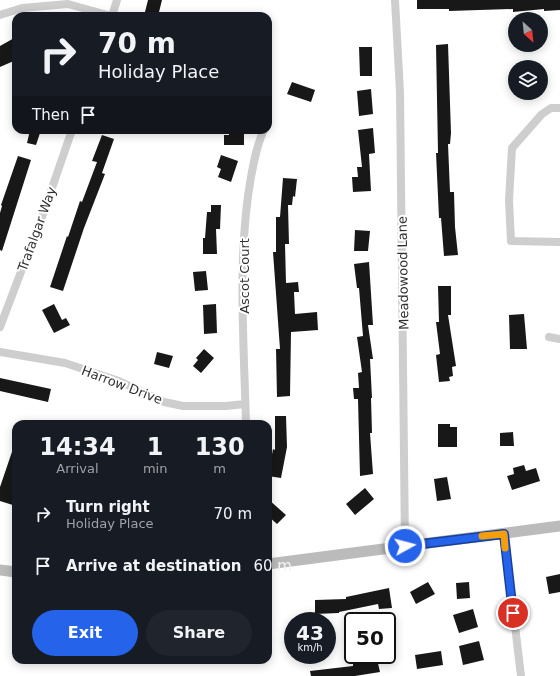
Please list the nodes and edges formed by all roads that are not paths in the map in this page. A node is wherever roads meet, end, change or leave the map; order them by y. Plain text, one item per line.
1 (117, 0) edge
2 (395, 0) edge
3 (97, 12) edge
4 (112, 12) edge
5 (0, 15) edge
6 (560, 108) edge
7 (71, 134) edge
8 (263, 134) edge
9 (560, 242) edge
10 (0, 327) edge
11 (549, 337) dead end
12 (560, 339) edge
13 (0, 352) edge
14 (245, 404) junction
15 (246, 420) edge
16 (560, 526) edge
17 (504, 534) junction
18 (405, 546) junction
19 (272, 563) edge
20 (0, 570) edge
21 (12, 572) edge
22 (521, 676) edge

1 - 4 street
2 - 18 street, Meadowood Lane
3 - 5 street
6 - 9 street
7 - 10 street, Trafalgar Way
8 - 14 street, Ascot Court
11 - 12 street
13 - 14 street, Harrow Drive
14 - 15 street, Ascot Court
16 - 17 main road
17 - 18 main road
17 - 22 street
18 - 19 main road
20 - 21 main road

